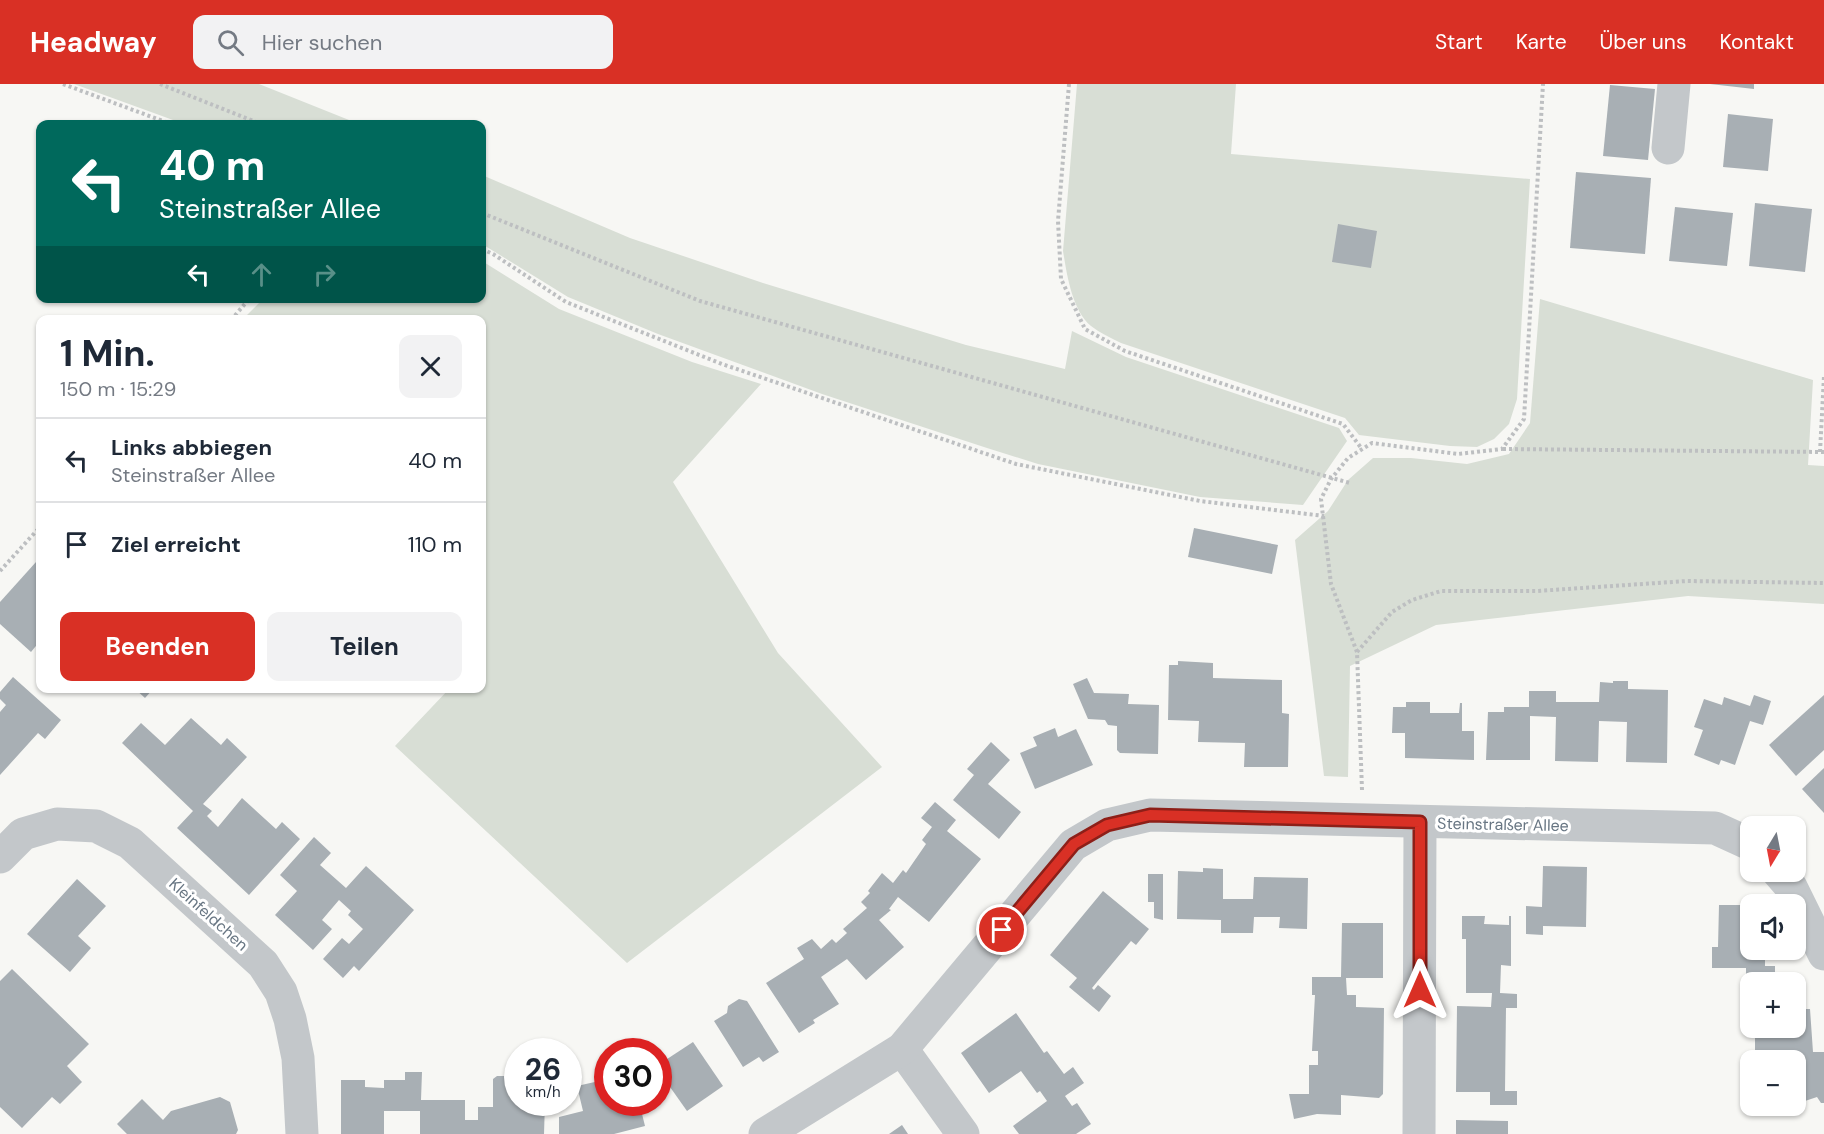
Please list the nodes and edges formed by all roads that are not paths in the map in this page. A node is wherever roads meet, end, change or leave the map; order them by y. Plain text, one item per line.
1 (1674, 84) edge
2 (1668, 148) dead end
3 (1420, 822) junction
4 (1740, 839) edge
5 (0, 857) edge
6 (1787, 882) edge
7 (1824, 954) edge
8 (902, 1049) junction
9 (302, 1134) edge
10 (765, 1134) edge
11 (963, 1134) edge
12 (1419, 1134) edge

1 - 2 street
3 - 4 street, Steinstraßer Allee
3 - 8 street, Steinstraßer Allee
3 - 12 street
5 - 9 street, Kleinfeldchen
6 - 7 street
8 - 10 street, Steinstraßer Allee
8 - 11 street

